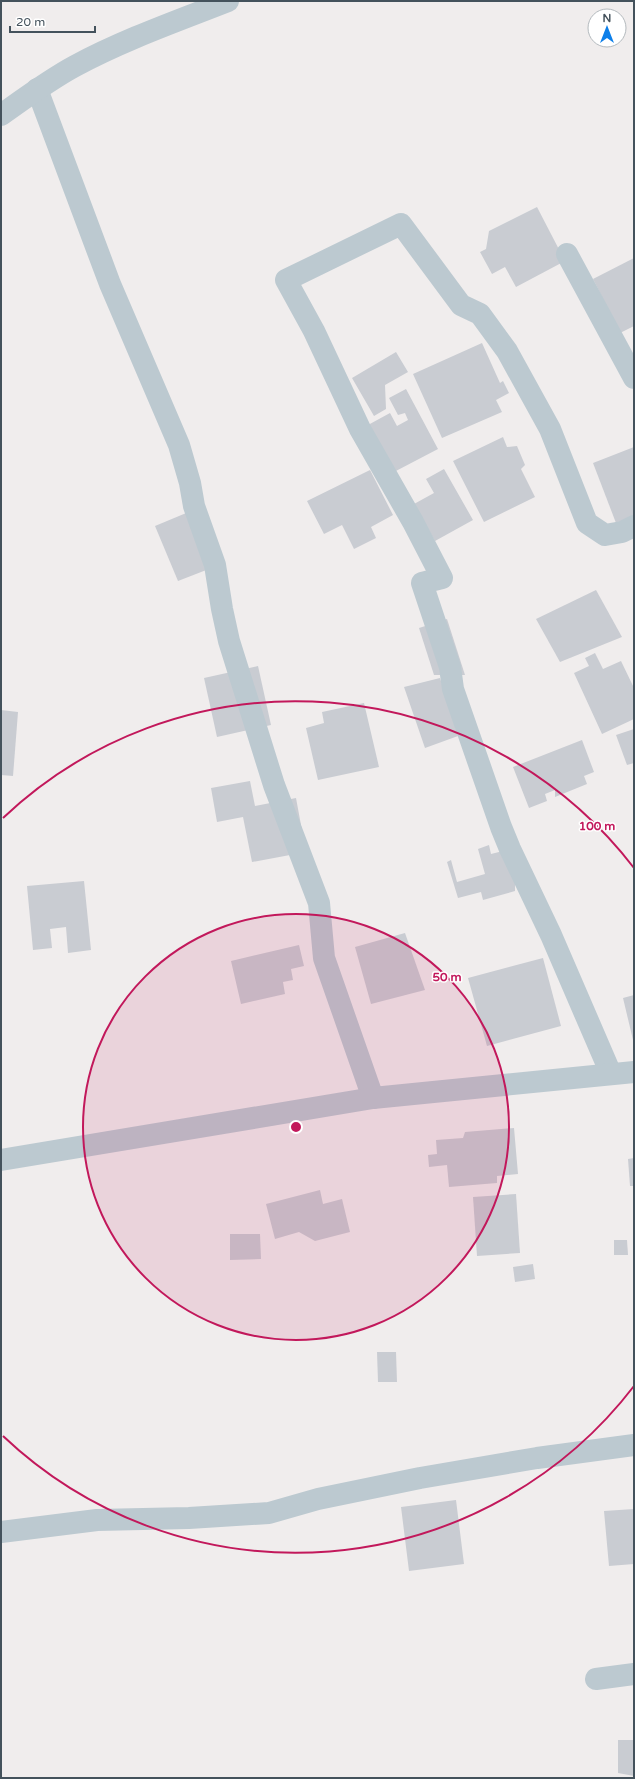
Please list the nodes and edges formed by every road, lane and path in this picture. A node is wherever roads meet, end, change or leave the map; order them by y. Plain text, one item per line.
1 (228, 1) edge
2 (37, 89) junction
3 (1, 115) edge
4 (567, 254) dead end
5 (634, 378) edge
6 (634, 526) edge
7 (634, 1072) edge
8 (611, 1074) junction
9 (373, 1098) junction
10 (1, 1160) edge
11 (634, 1445) edge
12 (1, 1532) edge
13 (634, 1674) edge
14 (596, 1679) dead end

1 - 2 street
2 - 3 street
2 - 9 street
4 - 5 street
6 - 8 street
7 - 8 street
8 - 9 street
9 - 10 street
11 - 12 street
13 - 14 street

